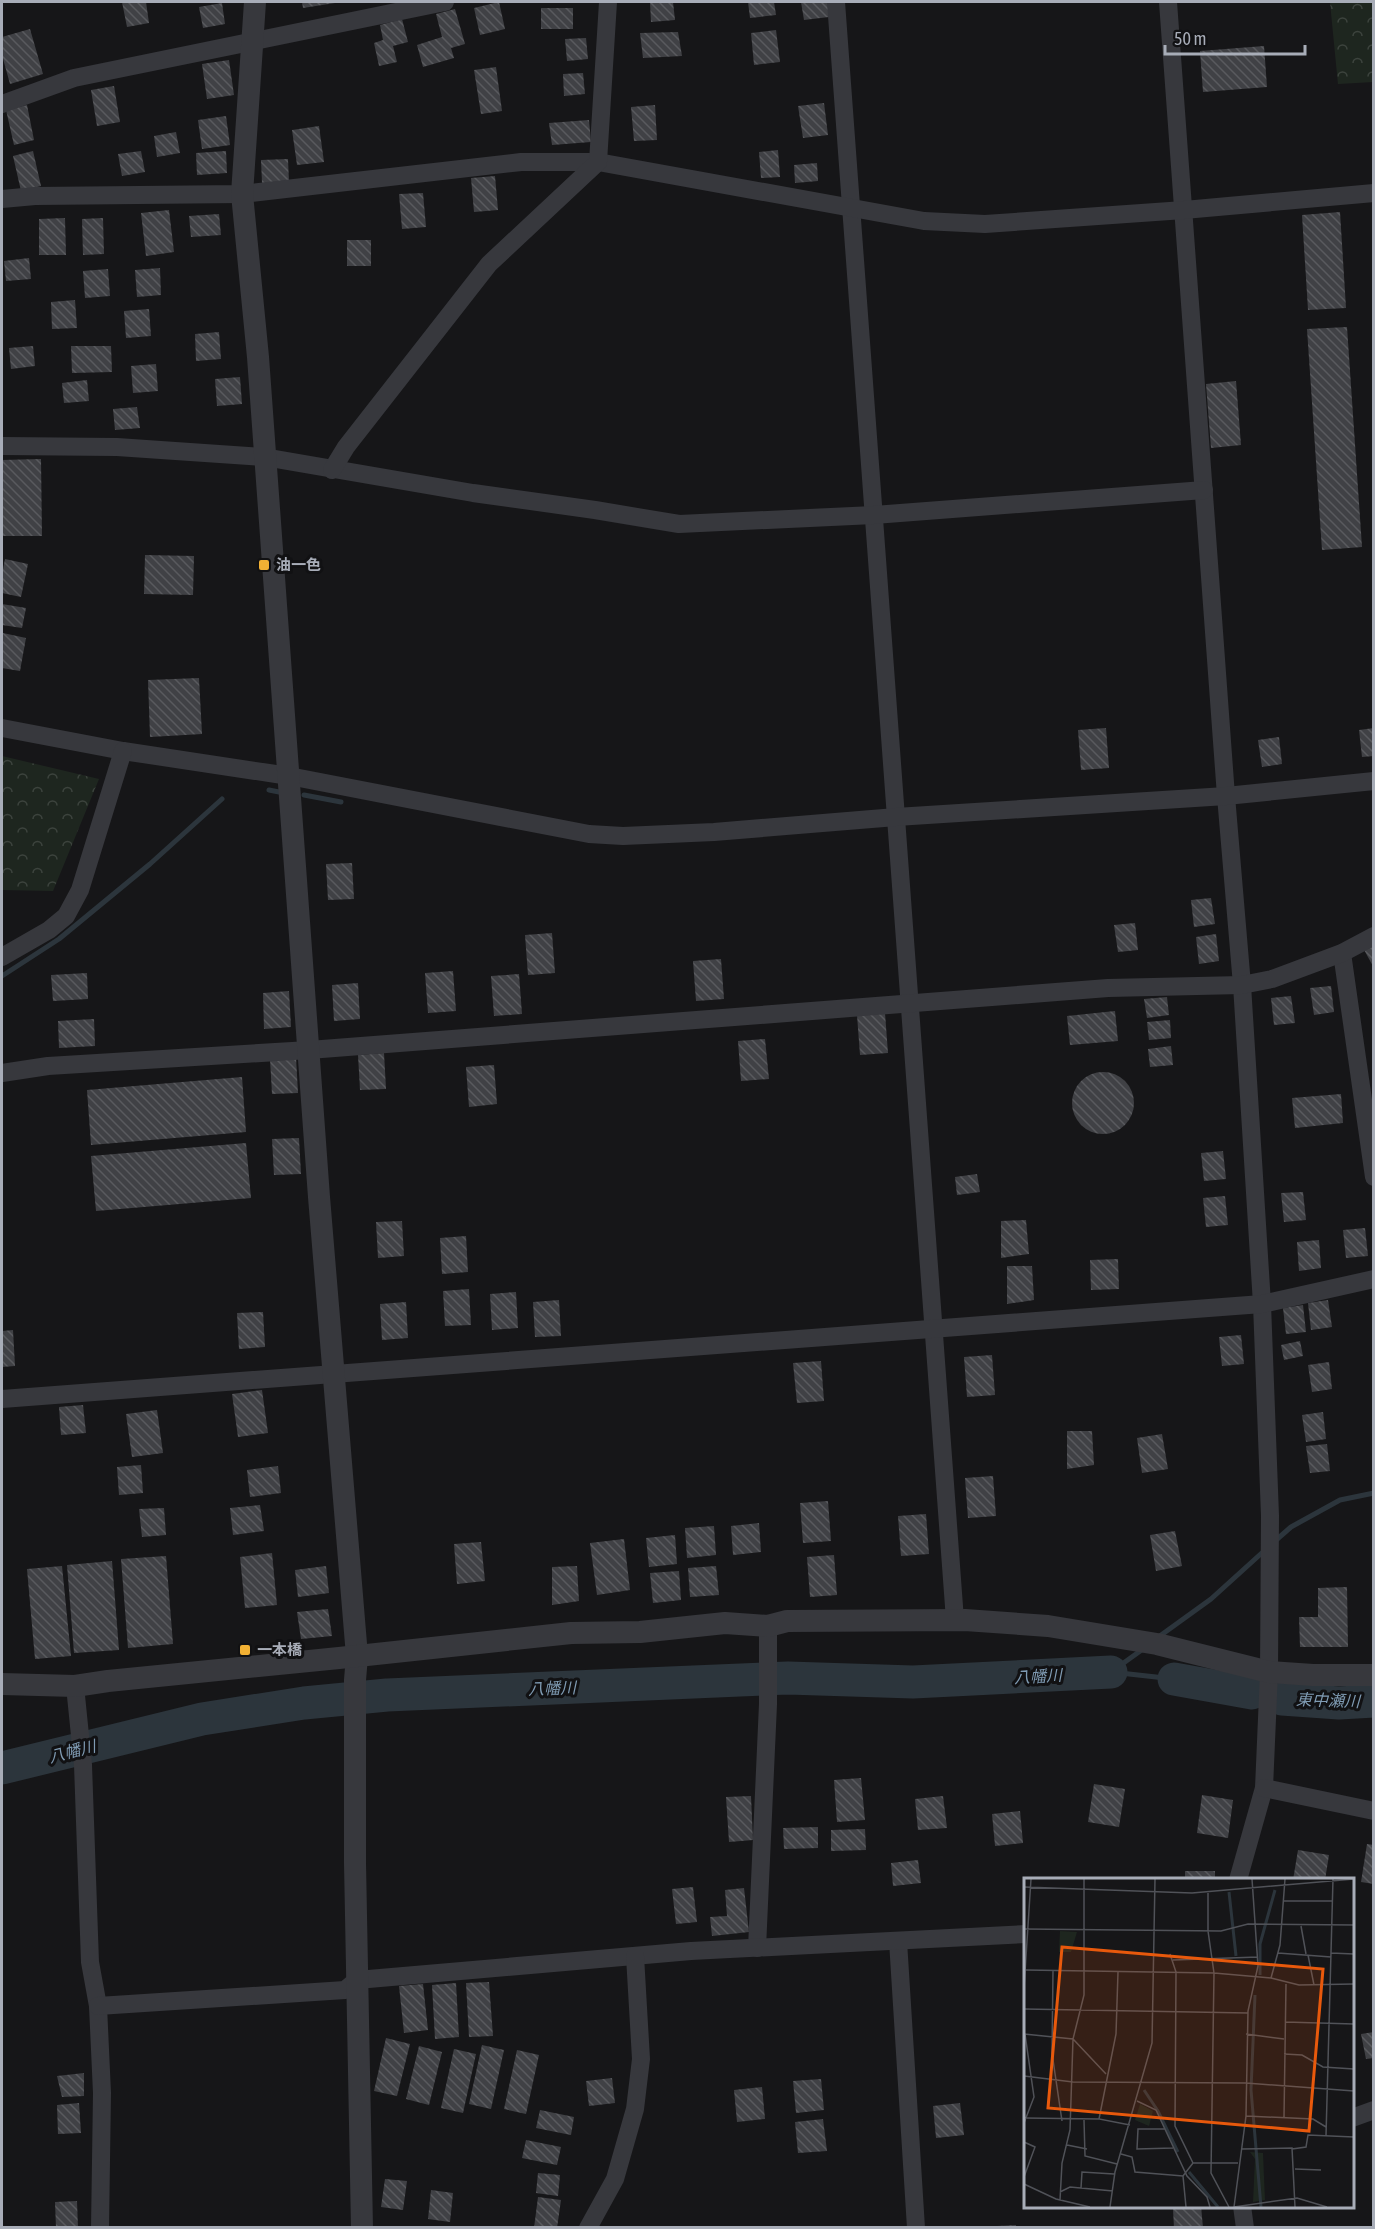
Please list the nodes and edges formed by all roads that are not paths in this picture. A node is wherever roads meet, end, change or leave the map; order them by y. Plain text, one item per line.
1 (255, 2) edge
2 (445, 2) edge
3 (608, 2) edge
4 (836, 2) edge
5 (1167, 2) edge
6 (254, 42) junction
7 (2, 104) edge
8 (598, 162) junction
9 (1374, 193) edge
10 (242, 194) junction
11 (2, 199) edge
12 (852, 209) junction
13 (1184, 210) junction
14 (2, 446) edge
15 (264, 457) junction
16 (332, 470) junction
17 (1204, 490) junction
18 (874, 515) junction
19 (2, 728) edge
20 (123, 750) junction
21 (289, 776) junction
22 (1374, 781) edge
23 (1226, 796) junction
24 (896, 817) junction
25 (1374, 936) edge
26 (1342, 953) junction
27 (2, 957) edge
28 (1242, 985) junction
29 (911, 1002) junction
30 (309, 1050) junction
31 (2, 1073) edge
32 (1374, 1177) edge
33 (1374, 1279) edge
34 (1262, 1304) junction
35 (934, 1330) junction
36 (333, 1374) junction
37 (2, 1399) edge
38 (955, 1620) junction
39 (768, 1626) junction
40 (357, 1656) junction
41 (1269, 1672) junction
42 (1374, 1675) edge
43 (2, 1684) edge
44 (75, 1686) junction
45 (1264, 1788) junction
46 (1374, 1811) edge
47 (1239, 1878) edge
48 (1024, 1934) edge
49 (898, 1941) junction
50 (757, 1948) junction
51 (634, 1956) junction
52 (357, 1980) junction
53 (98, 2006) junction
54 (1374, 2110) edge
55 (1354, 2118) edge
56 (1242, 2208) edge
57 (100, 2228) edge
58 (362, 2228) edge
59 (588, 2228) edge
60 (916, 2228) edge
61 (1245, 2228) edge

1 - 6 street
2 - 6 street
3 - 8 street
4 - 12 street
5 - 13 street
6 - 7 street
6 - 10 street
8 - 10 street
8 - 12 street
8 - 16 street
9 - 13 street
10 - 11 street
10 - 15 street
12 - 13 street
12 - 18 street
13 - 17 street
14 - 15 street
15 - 16 street
15 - 21 street
16 - 18 street
17 - 18 street
17 - 23 street
18 - 24 street
19 - 20 street
20 - 21 street
20 - 27 street
21 - 24 street
21 - 30 street
22 - 23 street
23 - 24 street
23 - 28 street
24 - 29 street
25 - 26 street
26 - 28 street
26 - 32 street
28 - 29 street
28 - 34 street
29 - 30 street
29 - 35 street
30 - 31 street
30 - 36 street
33 - 34 street
34 - 35 street
34 - 41 street
35 - 36 street
35 - 38 street
36 - 37 street
36 - 40 street
38 - 39 street
38 - 41 street
39 - 40 street
39 - 50 street
40 - 44 street
40 - 52 street
41 - 42 street
41 - 45 street
43 - 44 street
44 - 53 street
45 - 46 street
45 - 47 street
48 - 49 street
49 - 50 street
49 - 60 street
50 - 51 street
51 - 52 street
51 - 59 street
52 - 53 street
52 - 58 street
53 - 57 street
54 - 55 street
56 - 61 street

